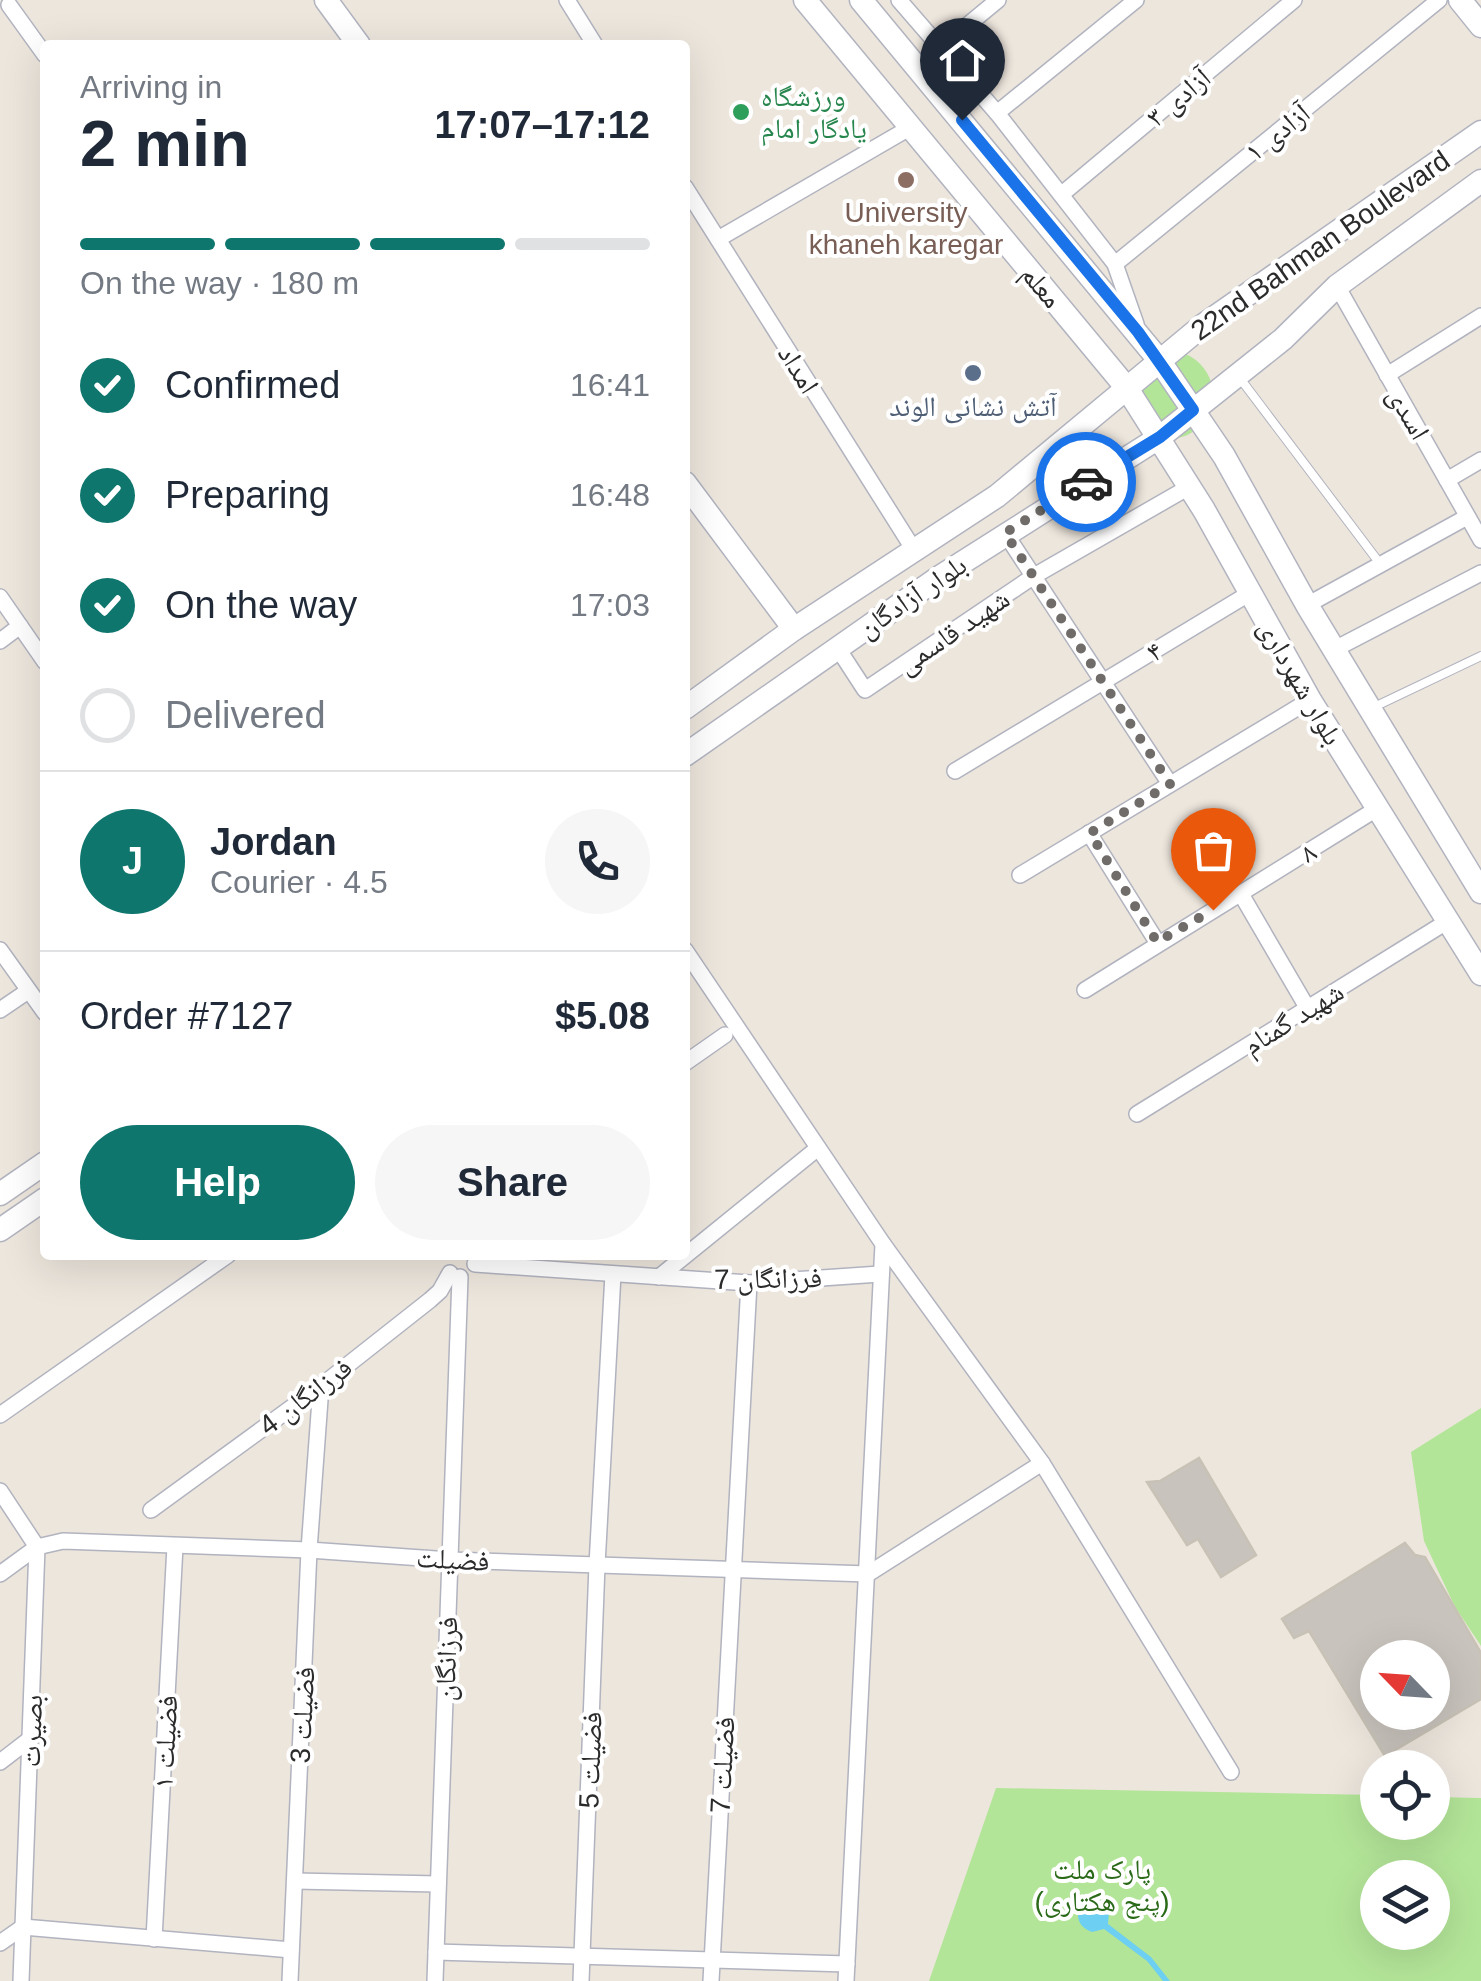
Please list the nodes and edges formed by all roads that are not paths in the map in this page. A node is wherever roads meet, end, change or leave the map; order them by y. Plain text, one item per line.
1 (326, 0) edge
2 (567, 0) edge
3 (805, 0) edge
4 (862, 0) edge
5 (900, 0) edge
6 (998, 0) edge
7 (1136, 0) edge
8 (1294, 0) edge
9 (1440, 0) edge
10 (9, 5) dead end
11 (355, 40) edge
12 (593, 40) edge
13 (941, 46) junction
14 (40, 48) edge
15 (997, 113) junction
16 (910, 127) junction
17 (1481, 132) edge
18 (1481, 181) edge
19 (1062, 194) junction
20 (690, 195) edge
21 (718, 239) junction
22 (1115, 264) junction
23 (1337, 286) junction
24 (1481, 316) edge
25 (1138, 332) junction
26 (1159, 360) junction
27 (1387, 374) junction
28 (1238, 376) junction
29 (1126, 387) junction
30 (1193, 410) junction
31 (1160, 437) junction
32 (1481, 460) edge
33 (1447, 480) junction
34 (1189, 487) junction
35 (690, 490) edge
36 (1468, 517) junction
37 (1005, 533) junction
38 (1481, 540) edge
39 (914, 550) junction
40 (1381, 565) junction
41 (1481, 573) edge
42 (1034, 576) junction
43 (1250, 593) junction
44 (0, 597) edge
45 (1306, 605) junction
46 (20, 626) junction
47 (794, 629) junction
48 (0, 641) edge
49 (838, 647) junction
50 (1333, 650) junction
51 (40, 655) edge
52 (1481, 656) edge
53 (1103, 682) junction
54 (1310, 700) junction
55 (690, 704) edge
56 (1371, 708) junction
57 (690, 751) edge
58 (955, 772) dead end
59 (1170, 784) junction
60 (1378, 808) junction
61 (1090, 833) junction
62 (1020, 875) dead end
63 (1481, 892) edge
64 (1241, 894) junction
65 (1448, 921) junction
66 (1157, 942) junction
67 (0, 950) edge
68 (690, 957) edge
69 (1481, 974) edge
70 (28, 990) junction
71 (1085, 990) dead end
72 (40, 1007) edge
73 (1308, 1009) junction
74 (0, 1010) edge
75 (725, 1035) dead end
76 (690, 1060) edge
77 (1137, 1114) dead end
78 (818, 1148) junction
79 (40, 1167) edge
80 (0, 1194) edge
81 (40, 1202) edge
82 (0, 1230) edge
83 (882, 1244) junction
84 (690, 1252) edge
85 (221, 1260) edge
86 (445, 1260) edge
87 (474, 1260) edge
88 (680, 1260) edge
89 (612, 1274) junction
90 (880, 1274) junction
91 (455, 1275) junction
92 (659, 1277) junction
93 (749, 1283) junction
94 (320, 1386) junction
95 (0, 1415) edge
96 (1042, 1463) junction
97 (0, 1492) edge
98 (151, 1510) dead end
99 (175, 1546) junction
100 (38, 1547) junction
101 (309, 1550) junction
102 (450, 1560) junction
103 (597, 1565) junction
104 (734, 1572) junction
105 (0, 1574) edge
106 (868, 1574) junction
107 (30, 1739) junction
108 (0, 1762) edge
109 (1231, 1772) dead end
110 (295, 1881) junction
111 (438, 1884) junction
112 (24, 1927) junction
113 (154, 1938) junction
114 (0, 1942) edge
115 (291, 1950) junction
116 (436, 1952) junction
117 (583, 1955) junction
118 (711, 1958) junction
119 (847, 1964) junction
120 (22, 1981) edge
121 (290, 1981) edge
122 (435, 1981) edge
123 (581, 1981) edge
124 (710, 1981) edge
125 (846, 1981) edge

1 - 11 street
2 - 12 street
3 - 16 street, معلم
4 - 25 street, بلوار شهرداری
5 - 13 street
6 - 13 street
7 - 15 street
8 - 19 street, آزادی ۳
9 - 22 street, آزادی ۱
10 - 14 street
13 - 15 street
15 - 19 street
16 - 21 street
16 - 29 street, معلم
17 - 26 street, 22nd Bahman Boulevard
18 - 23 street, 22nd Bahman Boulevard
19 - 22 street
20 - 21 street, امداد
21 - 39 street, امداد
22 - 25 street
23 - 27 street, اسدی
23 - 28 street, 22nd Bahman Boulevard
24 - 27 street
25 - 26 street, بلوار شهرداری
26 - 29 street, بلوار آزادگان
26 - 30 street, بلوار شهرداری
27 - 33 street, اسدی
28 - 30 street, 22nd Bahman Boulevard
28 - 40 lane
29 - 31 street, بلوار شهرداری
29 - 39 street, بلوار آزادگان
30 - 31 street, بلوار آزادگان
30 - 45 street, بلوار شهرداری
31 - 34 street, بلوار شهرداری
31 - 37 street, بلوار آزادگان
32 - 33 street
33 - 36 street, اسدی
34 - 42 street, شهید قاسمی
34 - 43 street, بلوار شهرداری
35 - 47 street
36 - 38 street, اسدی
36 - 40 street
37 - 42 street
37 - 49 street, بلوار آزادگان
39 - 47 street, بلوار آزادگان
40 - 45 street
41 - 50 street
42 - 49 street, شهید قاسمی
42 - 53 street
43 - 53 street, ۴
43 - 54 street, بلوار شهرداری
44 - 46 street
45 - 50 street, بلوار شهرداری
46 - 48 street
46 - 51 street
47 - 55 street, بلوار آزادگان
49 - 57 street, بلوار آزادگان
50 - 56 street, بلوار شهرداری
52 - 56 lane
53 - 58 street, ۴
53 - 59 street
54 - 59 street
54 - 60 street, بلوار شهرداری
56 - 63 street, بلوار شهرداری
59 - 61 street
60 - 64 street, ۸
60 - 65 street, بلوار شهرداری
61 - 62 street
61 - 66 street
64 - 66 street, ۸
64 - 73 street
65 - 69 street, بلوار شهرداری
65 - 73 street, شهید گمنام
66 - 71 street, ۸
67 - 70 street
68 - 78 street
70 - 72 street
70 - 74 street
73 - 77 street, شهید گمنام
75 - 76 street
78 - 83 street
78 - 84 street
79 - 80 street
81 - 82 street
83 - 90 street
83 - 96 street
85 - 95 street
86 - 91 street, فرزانگان
87 - 89 street, فرزانگان 7
87 - 91 street, فرزانگان 4
88 - 92 street
89 - 92 street, فرزانگان 7
89 - 103 street, فضیلت 5
90 - 93 street, فرزانگان 7
90 - 106 street
91 - 94 street, فرزانگان 4
91 - 102 street, فرزانگان
92 - 93 street, فرزانگان 7
93 - 104 street, فضیلت 7
94 - 98 street, فرزانگان 4
94 - 101 street, فضیلت 3
96 - 106 street
96 - 109 street
97 - 100 street
99 - 100 street, فضیلت
99 - 101 street, فضیلت
99 - 113 street, فضیلت ۱
100 - 105 street
100 - 107 street, بصیرت
101 - 102 street, فضیلت
101 - 110 street, فضیلت 3
102 - 103 street, فضیلت
102 - 111 street, فرزانگان
103 - 104 street, فضیلت
103 - 117 street, فضیلت 5
104 - 106 street, فضیلت
104 - 118 street, فضیلت 7
106 - 119 street
107 - 108 street
107 - 112 street, بصیرت
110 - 111 street
110 - 115 street, فضیلت 3
111 - 116 street, فرزانگان
112 - 113 street
112 - 114 street
112 - 120 street, بصیرت
113 - 115 street
115 - 121 street, فضیلت 3
116 - 117 street
116 - 122 street, فرزانگان
117 - 118 street
117 - 123 street, فضیلت 5
118 - 119 street
118 - 124 street, فضیلت 7
119 - 125 street

